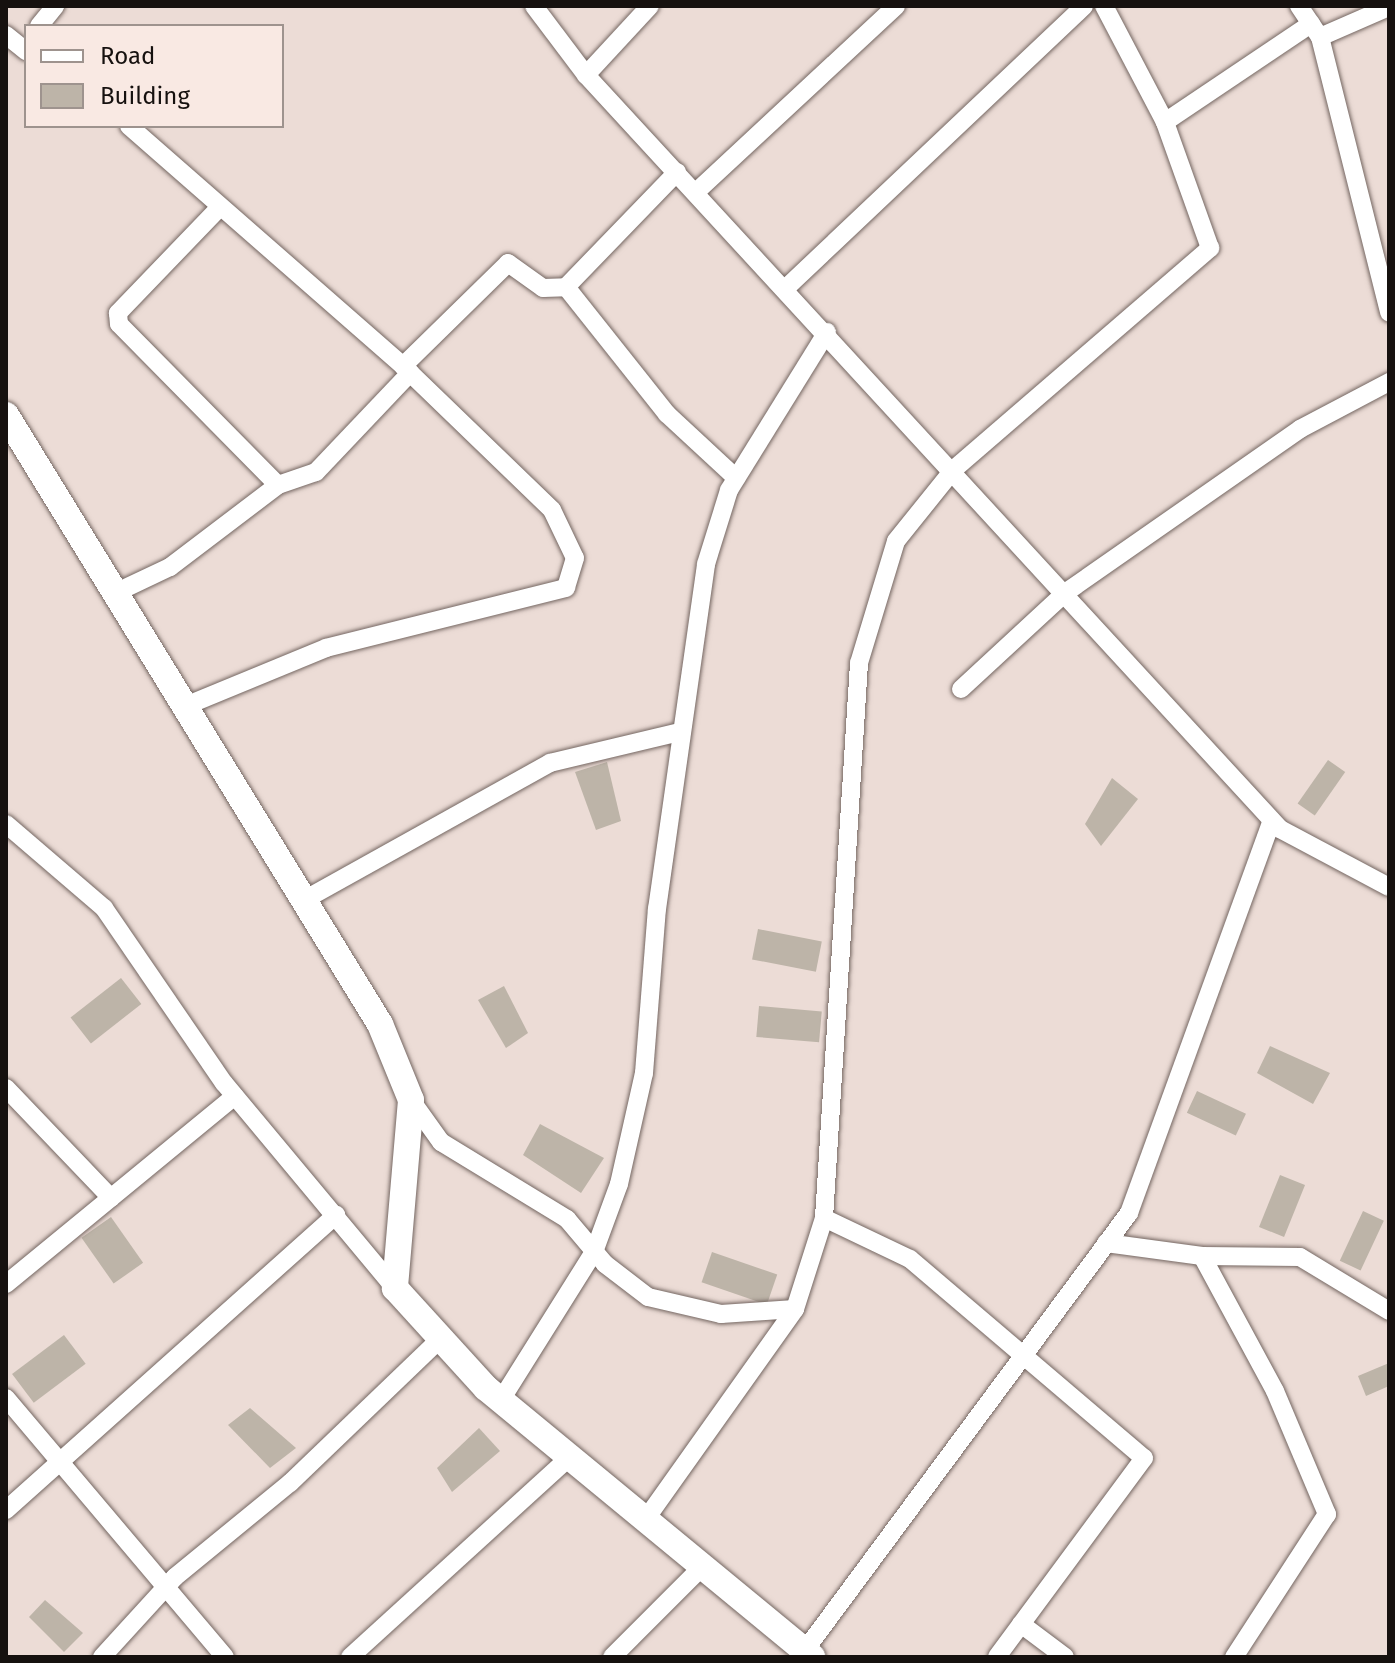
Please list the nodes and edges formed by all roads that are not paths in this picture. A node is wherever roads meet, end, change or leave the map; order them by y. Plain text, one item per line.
1 (55, 6) edge
2 (650, 6) edge
3 (896, 6) edge
4 (1084, 6) edge
5 (1104, 6) edge
6 (1299, 6) edge
7 (536, 7) edge
8 (1389, 7) edge
9 (41, 24) edge
10 (1315, 30) junction
11 (6, 35) edge
12 (24, 47) edge
13 (586, 75) junction
14 (1165, 122) junction
15 (131, 128) edge
16 (677, 172) junction
17 (696, 192) junction
18 (219, 208) junction
19 (566, 287) junction
20 (786, 288) junction
21 (1389, 312) edge
22 (827, 332) junction
23 (406, 370) junction
24 (1389, 382) edge
25 (6, 415) edge
26 (953, 470) junction
27 (736, 478) junction
28 (278, 485) junction
29 (115, 593) junction
30 (1065, 593) junction
31 (961, 689) dead end
32 (185, 706) junction
33 (680, 732) junction
34 (1272, 821) junction
35 (6, 824) edge
36 (1389, 887) edge
37 (304, 900) junction
38 (6, 1088) edge
39 (235, 1096) junction
40 (411, 1100) junction
41 (111, 1198) junction
42 (336, 1215) junction
43 (824, 1218) junction
44 (1106, 1243) junction
45 (594, 1252) junction
46 (1202, 1256) junction
47 (6, 1284) edge
48 (395, 1288) junction
49 (795, 1309) junction
50 (1389, 1311) edge
51 (441, 1338) junction
52 (1022, 1353) junction
53 (6, 1398) edge
54 (501, 1400) junction
55 (571, 1456) junction
56 (57, 1463) junction
57 (6, 1510) edge
58 (648, 1516) junction
59 (704, 1565) junction
60 (166, 1587) junction
61 (1021, 1624) junction
62 (805, 1655) edge
63 (102, 1657) edge
64 (225, 1657) edge
65 (350, 1657) edge
66 (612, 1657) edge
67 (997, 1657) edge
68 (1065, 1657) edge
69 (1234, 1657) edge

1 - 9 street
2 - 13 street
3 - 17 street
4 - 20 street
5 - 14 street
6 - 10 street
7 - 13 street
8 - 10 street
10 - 14 street
10 - 21 street
11 - 12 street
13 - 16 street
14 - 26 street
15 - 18 street
16 - 17 street
16 - 19 street
17 - 20 street
18 - 23 street
18 - 28 street
19 - 23 street
19 - 27 street
20 - 22 street
22 - 26 street
22 - 27 street
23 - 28 street
23 - 32 street
24 - 30 street
25 - 29 street
26 - 30 street
26 - 43 street
27 - 33 street
28 - 29 street
29 - 32 street
30 - 31 street
30 - 34 street
32 - 37 street
33 - 37 street
33 - 45 street
34 - 36 street
34 - 44 street
35 - 39 street
37 - 40 street
38 - 41 street
39 - 41 street
39 - 42 street
40 - 45 street
40 - 48 street
41 - 47 street
42 - 48 street
42 - 56 street
43 - 49 street
43 - 52 street
44 - 46 street
44 - 52 street
45 - 49 street
45 - 54 street
46 - 50 street
46 - 69 street
48 - 51 street
49 - 58 street
51 - 54 street
51 - 60 street
52 - 61 street
52 - 62 street
53 - 56 street
54 - 55 street
55 - 58 street
55 - 65 street
56 - 57 street
56 - 60 street
58 - 59 street
59 - 62 street
59 - 66 street
60 - 63 street
60 - 64 street
61 - 67 street
61 - 68 street

